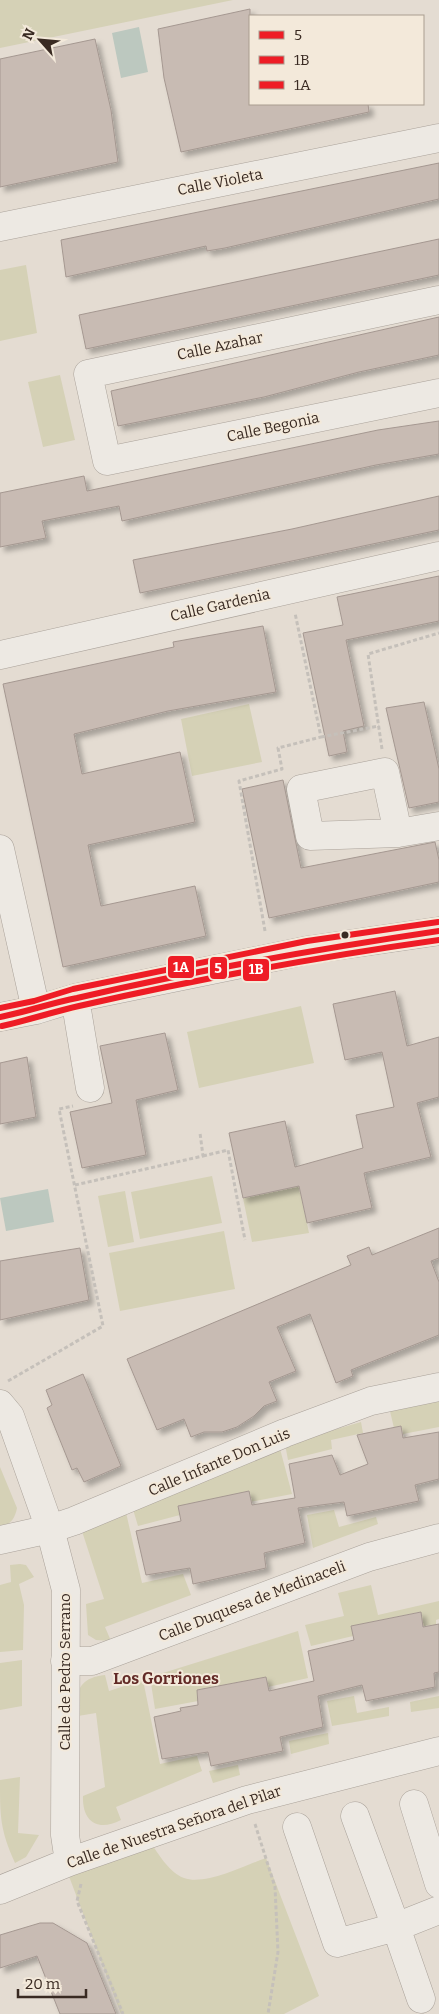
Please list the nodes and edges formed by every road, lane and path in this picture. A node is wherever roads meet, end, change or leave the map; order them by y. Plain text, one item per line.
1 (439, 138) edge
2 (0, 227) edge
3 (439, 300) edge
4 (439, 392) edge
5 (107, 461) joint
6 (439, 556) edge
7 (294, 606) dead end
8 (439, 633) edge
9 (0, 655) edge
10 (379, 726) junction
11 (320, 737) junction
12 (385, 772) junction
13 (439, 826) edge
14 (398, 833) junction
15 (0, 849) edge
16 (265, 931) dead end
17 (439, 932) edge
18 (75, 998) junction
19 (36, 1010) junction
20 (0, 1017) edge
21 (84, 1097) joint
22 (200, 1133) dead end
23 (203, 1156) junction
24 (75, 1185) junction
25 (245, 1240) dead end
26 (0, 1385) edge
27 (439, 1387) edge
28 (0, 1404) edge
29 (50, 1529) junction
30 (439, 1538) edge
31 (0, 1540) edge
32 (65, 1661) junction
33 (439, 1751) edge
34 (247, 1800) junction
35 (414, 1804) dead end
36 (355, 1816) dead end
37 (297, 1827) dead end
38 (79, 1858) junction
39 (439, 1884) edge
40 (0, 1890) edge
41 (439, 1910) edge
42 (396, 1927) junction
43 (421, 1999) dead end
44 (123, 2014) edge
45 (268, 2014) edge

1 - 2 street, Calle Violeta
3 - 5 street, Calle Azahar
4 - 5 street, Calle Begonia
6 - 9 street, Calle Gardenia
7 - 11 path
8 - 10 path
10 - 11 path
10 - 12 path
11 - 16 path
12 - 14 street
12 - 14 street
13 - 14 street
15 - 19 street
17 - 18 street
18 - 19 street
18 - 21 street
19 - 20 street
21 - 24 path
22 - 23 path
23 - 24 path
23 - 25 path
24 - 26 path
27 - 29 street, Calle Infante Don Luis
28 - 29 street, Calle de Pedro Serrano
29 - 31 street, Calle Infante Don Luis
29 - 32 street, Calle de Pedro Serrano
30 - 32 street, Calle Duquesa de Medinaceli
32 - 38 street, Calle de Pedro Serrano
33 - 34 street, Calle de Nuestra Señora del Pilar
34 - 38 street, Calle de Nuestra Señora del Pilar
34 - 45 path
35 - 39 street
36 - 42 street
37 - 42 street
38 - 40 street, Calle de Nuestra Señora del Pilar
38 - 44 path
41 - 42 street
42 - 43 street

